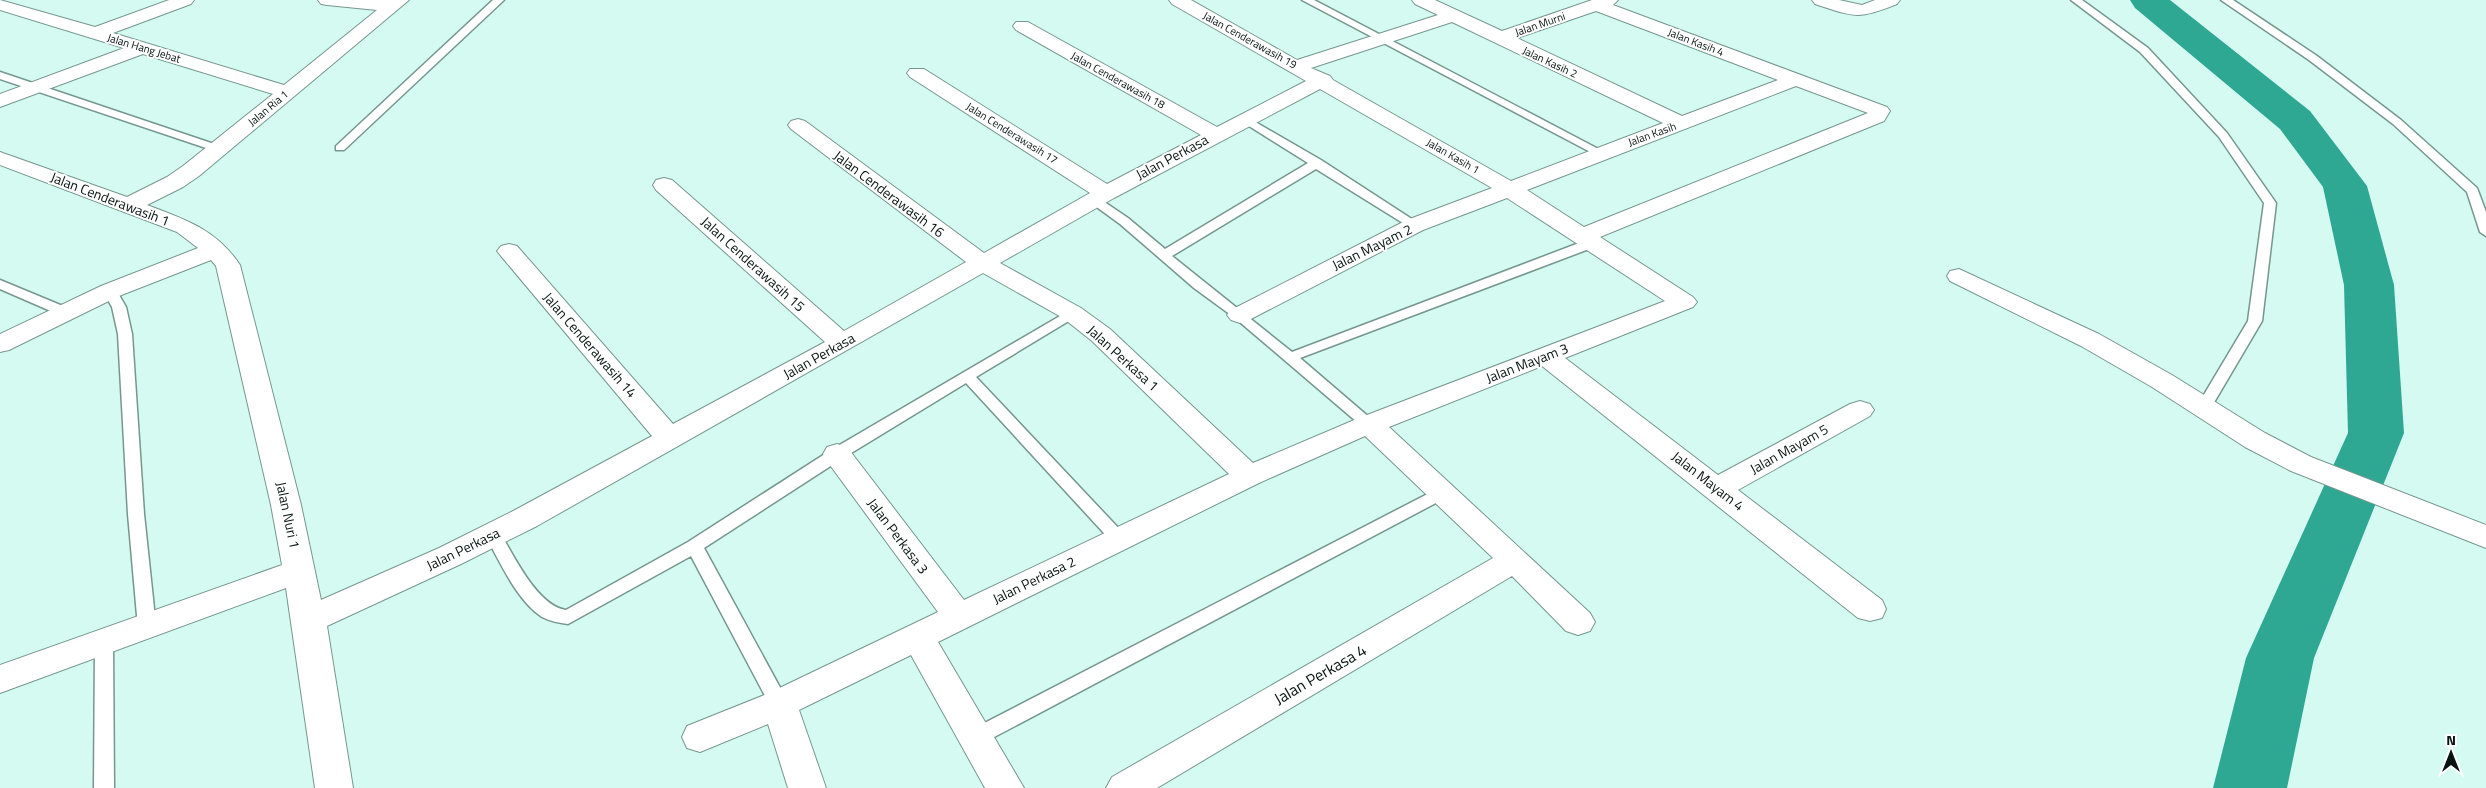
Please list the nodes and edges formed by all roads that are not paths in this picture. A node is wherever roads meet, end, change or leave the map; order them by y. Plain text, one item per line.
1 (185, 0) edge
2 (327, 0) edge
3 (498, 0) edge
4 (1179, 0) edge
5 (1307, 0) edge
6 (1421, 0) edge
7 (1821, 0) edge
8 (1891, 0) edge
9 (2076, 0) edge
10 (2226, 0) edge
11 (1603, 2) edge
12 (396, 3) edge
13 (0, 4) edge
14 (1452, 16) junction
15 (1022, 26) dead end
16 (96, 33) junction
17 (1382, 38) junction
18 (1500, 38) junction
19 (142, 48) junction
20 (1297, 66) junction
21 (917, 73) dead end
22 (0, 75) edge
23 (1322, 80) junction
24 (1795, 80) junction
25 (36, 88) junction
26 (287, 92) junction
27 (0, 101) edge
28 (1245, 119) junction
29 (1680, 123) junction
30 (798, 125) dead end
31 (1215, 134) junction
32 (340, 148) dead end
33 (219, 149) junction
34 (1600, 153) junction
35 (0, 158) edge
36 (1317, 163) junction
37 (664, 185) dead end
38 (1508, 188) junction
39 (1100, 196) junction
40 (129, 205) junction
41 (1415, 225) junction
42 (2486, 232) edge
43 (1586, 239) junction
44 (216, 249) junction
45 (509, 251) dead end
46 (1164, 255) junction
47 (981, 262) junction
48 (1959, 276) dead end
49 (0, 284) edge
50 (110, 292) junction
51 (1684, 302) joint
52 (65, 312) junction
53 (1072, 313) junction
54 (1240, 315) junction
55 (842, 343) junction
56 (0, 344) edge
57 (1546, 356) junction
58 (1291, 357) junction
59 (968, 377) junction
60 (2204, 408) junction
61 (1860, 410) dead end
62 (1369, 424) junction
63 (670, 439) junction
64 (837, 454) junction
65 (1249, 476) junction
66 (1718, 488) junction
67 (1443, 492) junction
68 (493, 534) junction
69 (2485, 537) edge
70 (1119, 539) junction
71 (694, 546) junction
72 (1515, 560) junction
73 (300, 571) junction
74 (1870, 609) dead end
75 (959, 617) junction
76 (309, 620) junction
77 (1578, 622) dead end
78 (147, 627) junction
79 (918, 638) junction
80 (104, 643) junction
81 (0, 680) edge
82 (780, 704) junction
83 (700, 737) dead end
84 (974, 738) junction
85 (104, 788) edge
86 (334, 788) edge
87 (807, 788) edge
88 (1005, 788) edge
89 (1125, 788) edge

1 - 16 street
2 - 12 street
3 - 32 lane
4 - 20 street, Jalan Cenderawasih 19
5 - 17 lane
6 - 14 street, Jalan Kasih 2
7 - 8 street
9 - 60 lane
10 - 42 lane
11 - 18 street, Jalan Murni
11 - 24 street, Jalan Kasih 4
12 - 26 street, Jalan Ria 1
13 - 16 street, Jalan Hang Jebat
14 - 17 street
14 - 18 street, Jalan Kasih 2
15 - 31 street, Jalan Cenderawasih 18
16 - 19 street, Jalan Hang Jebat
17 - 20 street
17 - 34 lane
18 - 29 street, Jalan Kasih 2
19 - 25 street
19 - 26 street, Jalan Hang Jebat
20 - 23 street, Jalan Cenderawasih 19
21 - 39 street, Jalan Cenderawasih 17
22 - 25 lane
23 - 28 street, Jalan Perkasa
23 - 38 street, Jalan Kasih 1
24 - 29 street, Jalan Kasih
24 - 43 street, Jalan Kasih 4
25 - 27 street
25 - 33 lane
26 - 33 street, Jalan Ria 1
28 - 31 street, Jalan Perkasa
28 - 36 lane
29 - 34 street, Jalan Kasih
30 - 47 street, Jalan Cenderawasih 16
31 - 39 street, Jalan Perkasa
33 - 40 street, Jalan Ria 1
34 - 38 street, Jalan Kasih
35 - 40 street, Jalan Cenderawasih 1
36 - 41 lane
36 - 46 lane
37 - 55 street, Jalan Cenderawasih 15
38 - 41 street, Jalan Mayam 2
38 - 43 street, Jalan Kasih 1
39 - 46 lane
39 - 47 street, Jalan Perkasa
40 - 44 street, Jalan Cenderawasih 1
41 - 54 street, Jalan Mayam 2
43 - 51 street, Jalan Kasih 1
43 - 58 lane
44 - 50 street
44 - 73 street, Jalan Nuri 1
45 - 63 street, Jalan Cenderawasih 14
46 - 54 lane
47 - 53 street, Jalan Perkasa 1
47 - 55 street, Jalan Perkasa
48 - 60 street
49 - 52 lane
50 - 52 street
50 - 78 lane
51 - 57 street, Jalan Mayam 3
52 - 56 street
53 - 59 lane
53 - 65 street, Jalan Perkasa 1
54 - 58 lane
55 - 63 street, Jalan Perkasa
57 - 62 street, Jalan Mayam 3
57 - 66 street, Jalan Mayam 4
58 - 62 lane
59 - 64 lane
59 - 70 lane
60 - 69 street
61 - 66 street, Jalan Mayam 5
62 - 65 street, Jalan Perkasa 2
62 - 67 street
63 - 68 street, Jalan Perkasa
64 - 71 lane
64 - 75 street, Jalan Perkasa 3
65 - 70 street, Jalan Perkasa 2
66 - 74 street, Jalan Mayam 4
67 - 72 street
67 - 84 lane
68 - 71 lane
68 - 76 street, Jalan Perkasa
70 - 75 street, Jalan Perkasa 2
71 - 82 lane
72 - 77 street
72 - 89 street, Jalan Perkasa 4
73 - 76 street, Jalan Nuri 1
73 - 78 street
75 - 79 street, Jalan Perkasa 2
76 - 86 street, Jalan Nuri 1
78 - 80 street
79 - 82 street, Jalan Perkasa 2
79 - 84 street
80 - 81 street
80 - 85 lane
82 - 83 street, Jalan Perkasa 2
82 - 87 street
84 - 88 street

